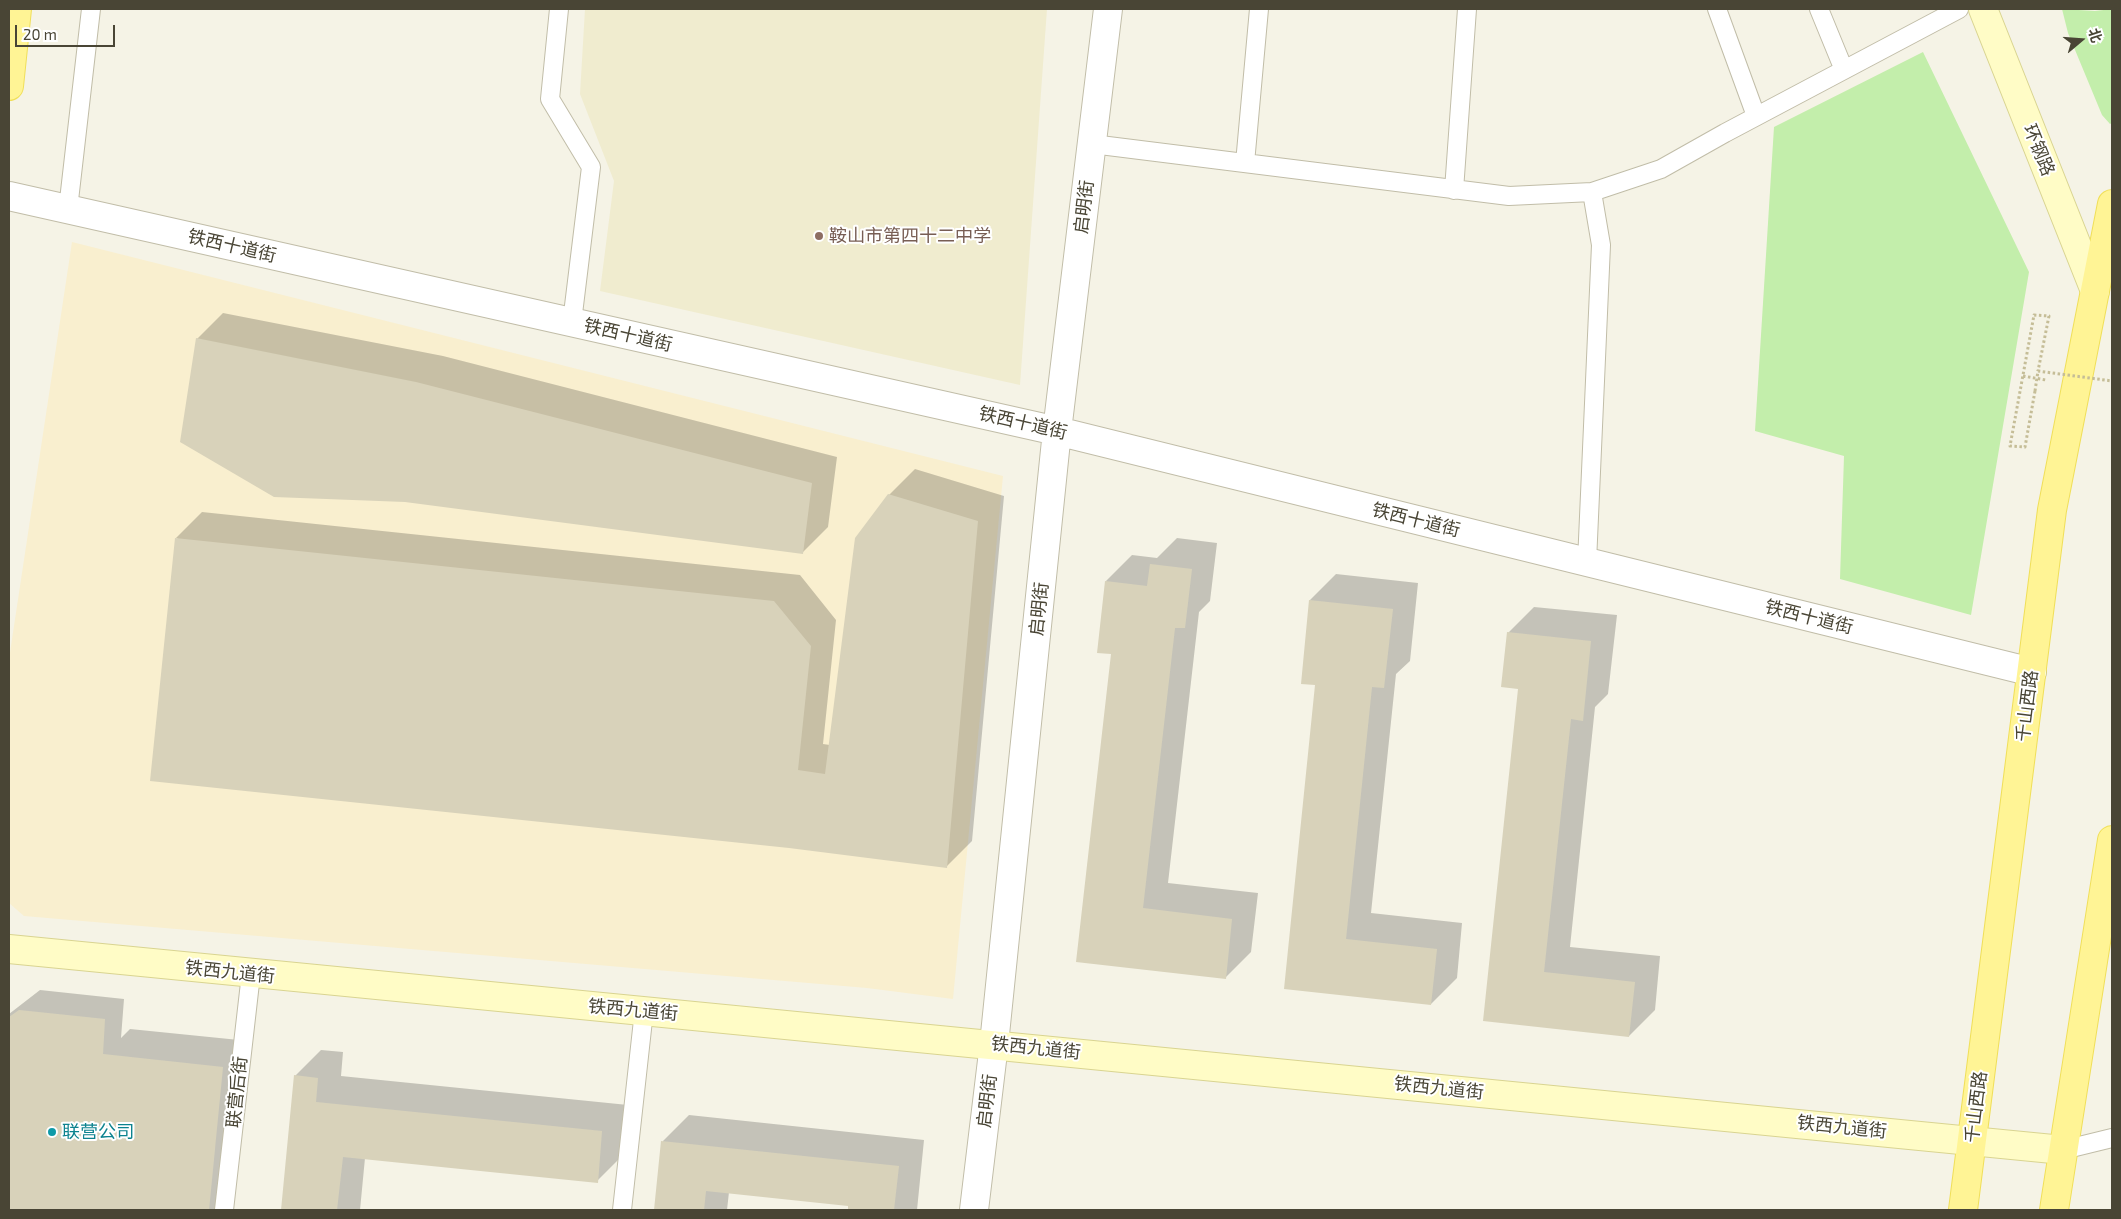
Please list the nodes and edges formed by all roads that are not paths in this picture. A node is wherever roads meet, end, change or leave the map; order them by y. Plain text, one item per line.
1 (17, 9) edge
2 (91, 9) edge
3 (559, 9) edge
4 (1108, 9) edge
5 (1259, 9) edge
6 (1466, 9) edge
7 (1717, 9) edge
8 (1819, 9) edge
9 (1959, 9) edge
10 (1983, 9) edge
11 (1844, 70) junction
12 (9, 86) edge
13 (1756, 116) junction
14 (1092, 144) junction
15 (1245, 163) junction
16 (1454, 190) junction
17 (1592, 192) junction
18 (9, 196) edge
19 (2112, 204) edge
20 (68, 209) junction
21 (2095, 291) junction
22 (572, 322) junction
23 (1057, 431) junction
24 (1587, 562) junction
25 (2032, 672) junction
26 (2112, 840) edge
27 (9, 949) edge
28 (251, 974) junction
29 (644, 1011) junction
30 (994, 1044) junction
31 (2112, 1138) edge
32 (1972, 1140) junction
33 (2064, 1150) junction
34 (224, 1210) edge
35 (622, 1210) edge
36 (974, 1210) edge
37 (1963, 1210) edge
38 (2054, 1210) edge

1 - 12 main road
2 - 20 lane
3 - 22 lane
4 - 14 street, 启明街
5 - 15 lane
6 - 16 lane
7 - 13 lane
8 - 11 lane
9 - 11 lane
10 - 21 main road, 环钢路
11 - 13 lane
13 - 17 lane
14 - 15 lane
14 - 23 street, 启明街
15 - 16 lane
16 - 17 lane
17 - 24 lane
18 - 20 street, 铁西十道街
19 - 21 main road, 千山西路
20 - 22 street, 铁西十道街
21 - 25 main road, 千山西路
22 - 23 street, 铁西十道街
23 - 24 street, 铁西十道街
23 - 30 street, 启明街
24 - 25 street, 铁西十道街
25 - 32 main road, 千山西路
26 - 33 main road
27 - 28 main road, 铁西九道街
28 - 29 main road, 铁西九道街
28 - 34 lane, 联营后街
29 - 30 main road, 铁西九道街
29 - 35 lane
30 - 32 main road, 铁西九道街
30 - 36 street, 启明街
31 - 33 lane
32 - 33 main road, 铁西九道街
32 - 37 main road, 千山西路
33 - 38 main road

